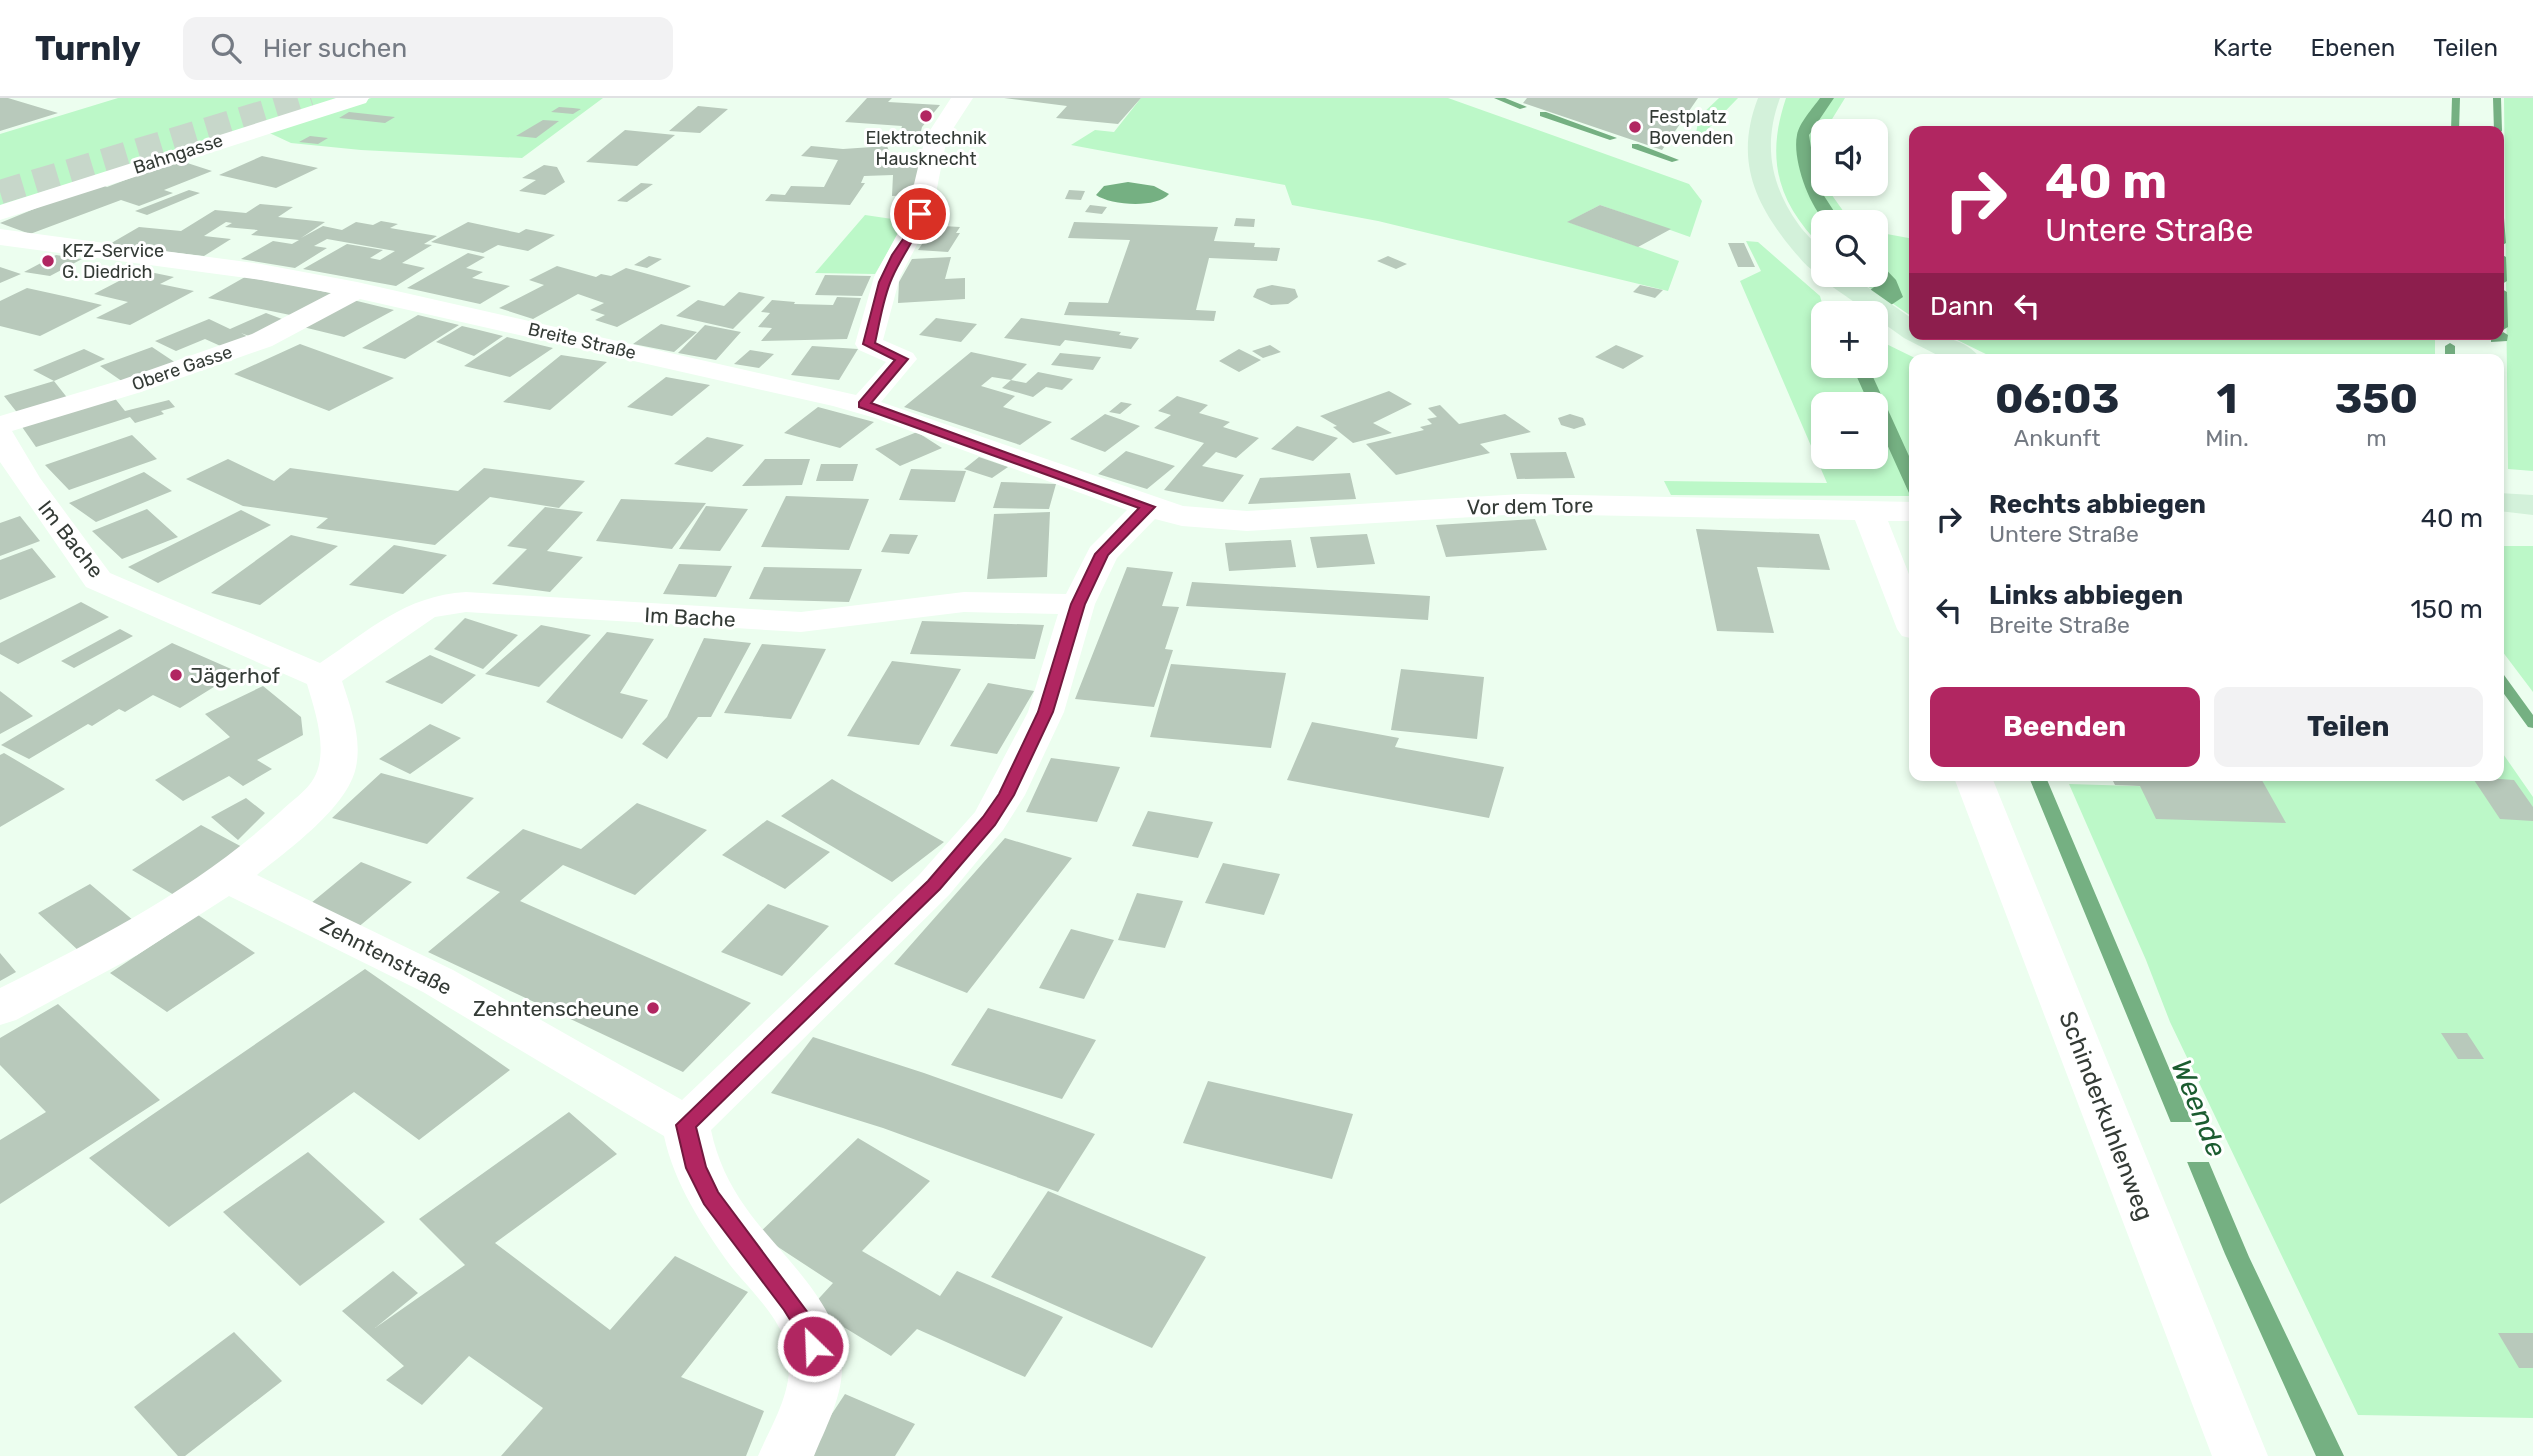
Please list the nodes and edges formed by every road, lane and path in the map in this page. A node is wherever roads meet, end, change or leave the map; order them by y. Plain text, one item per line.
1 (358, 98) edge
2 (962, 98) edge
3 (1769, 98) edge
4 (0, 213) edge
5 (0, 237) edge
6 (1811, 253) edge
7 (1850, 287) edge
8 (357, 290) junction
9 (1909, 329) edge
10 (1930, 340) edge
11 (1957, 354) edge
12 (863, 405) junction
13 (0, 425) edge
14 (0, 436) edge
15 (2504, 502) edge
16 (2533, 505) edge
17 (1148, 507) junction
18 (1892, 512) edge
19 (1909, 602) edge
20 (1078, 604) junction
21 (323, 678) junction
22 (1974, 781) edge
23 (228, 878) junction
24 (0, 1008) edge
25 (686, 1125) junction
26 (786, 1456) edge
27 (2240, 1456) edge

1 - 4 street, Bahngasse
2 - 12 street
3 - 6 main road
5 - 8 street, Breite Straße
7 - 9 main road
8 - 12 street, Breite Straße
8 - 13 street, Obere Gasse
10 - 11 main road
12 - 17 street, Breite Straße
14 - 21 street, Im Bache
15 - 16 main road
17 - 18 street, Vor dem Tore
17 - 20 street
18 - 19 street
20 - 21 street, Im Bache
20 - 25 street
21 - 23 street
22 - 27 street, Schinderkuhlenweg
23 - 24 street
23 - 25 street, Zehntenstraße
25 - 26 street

